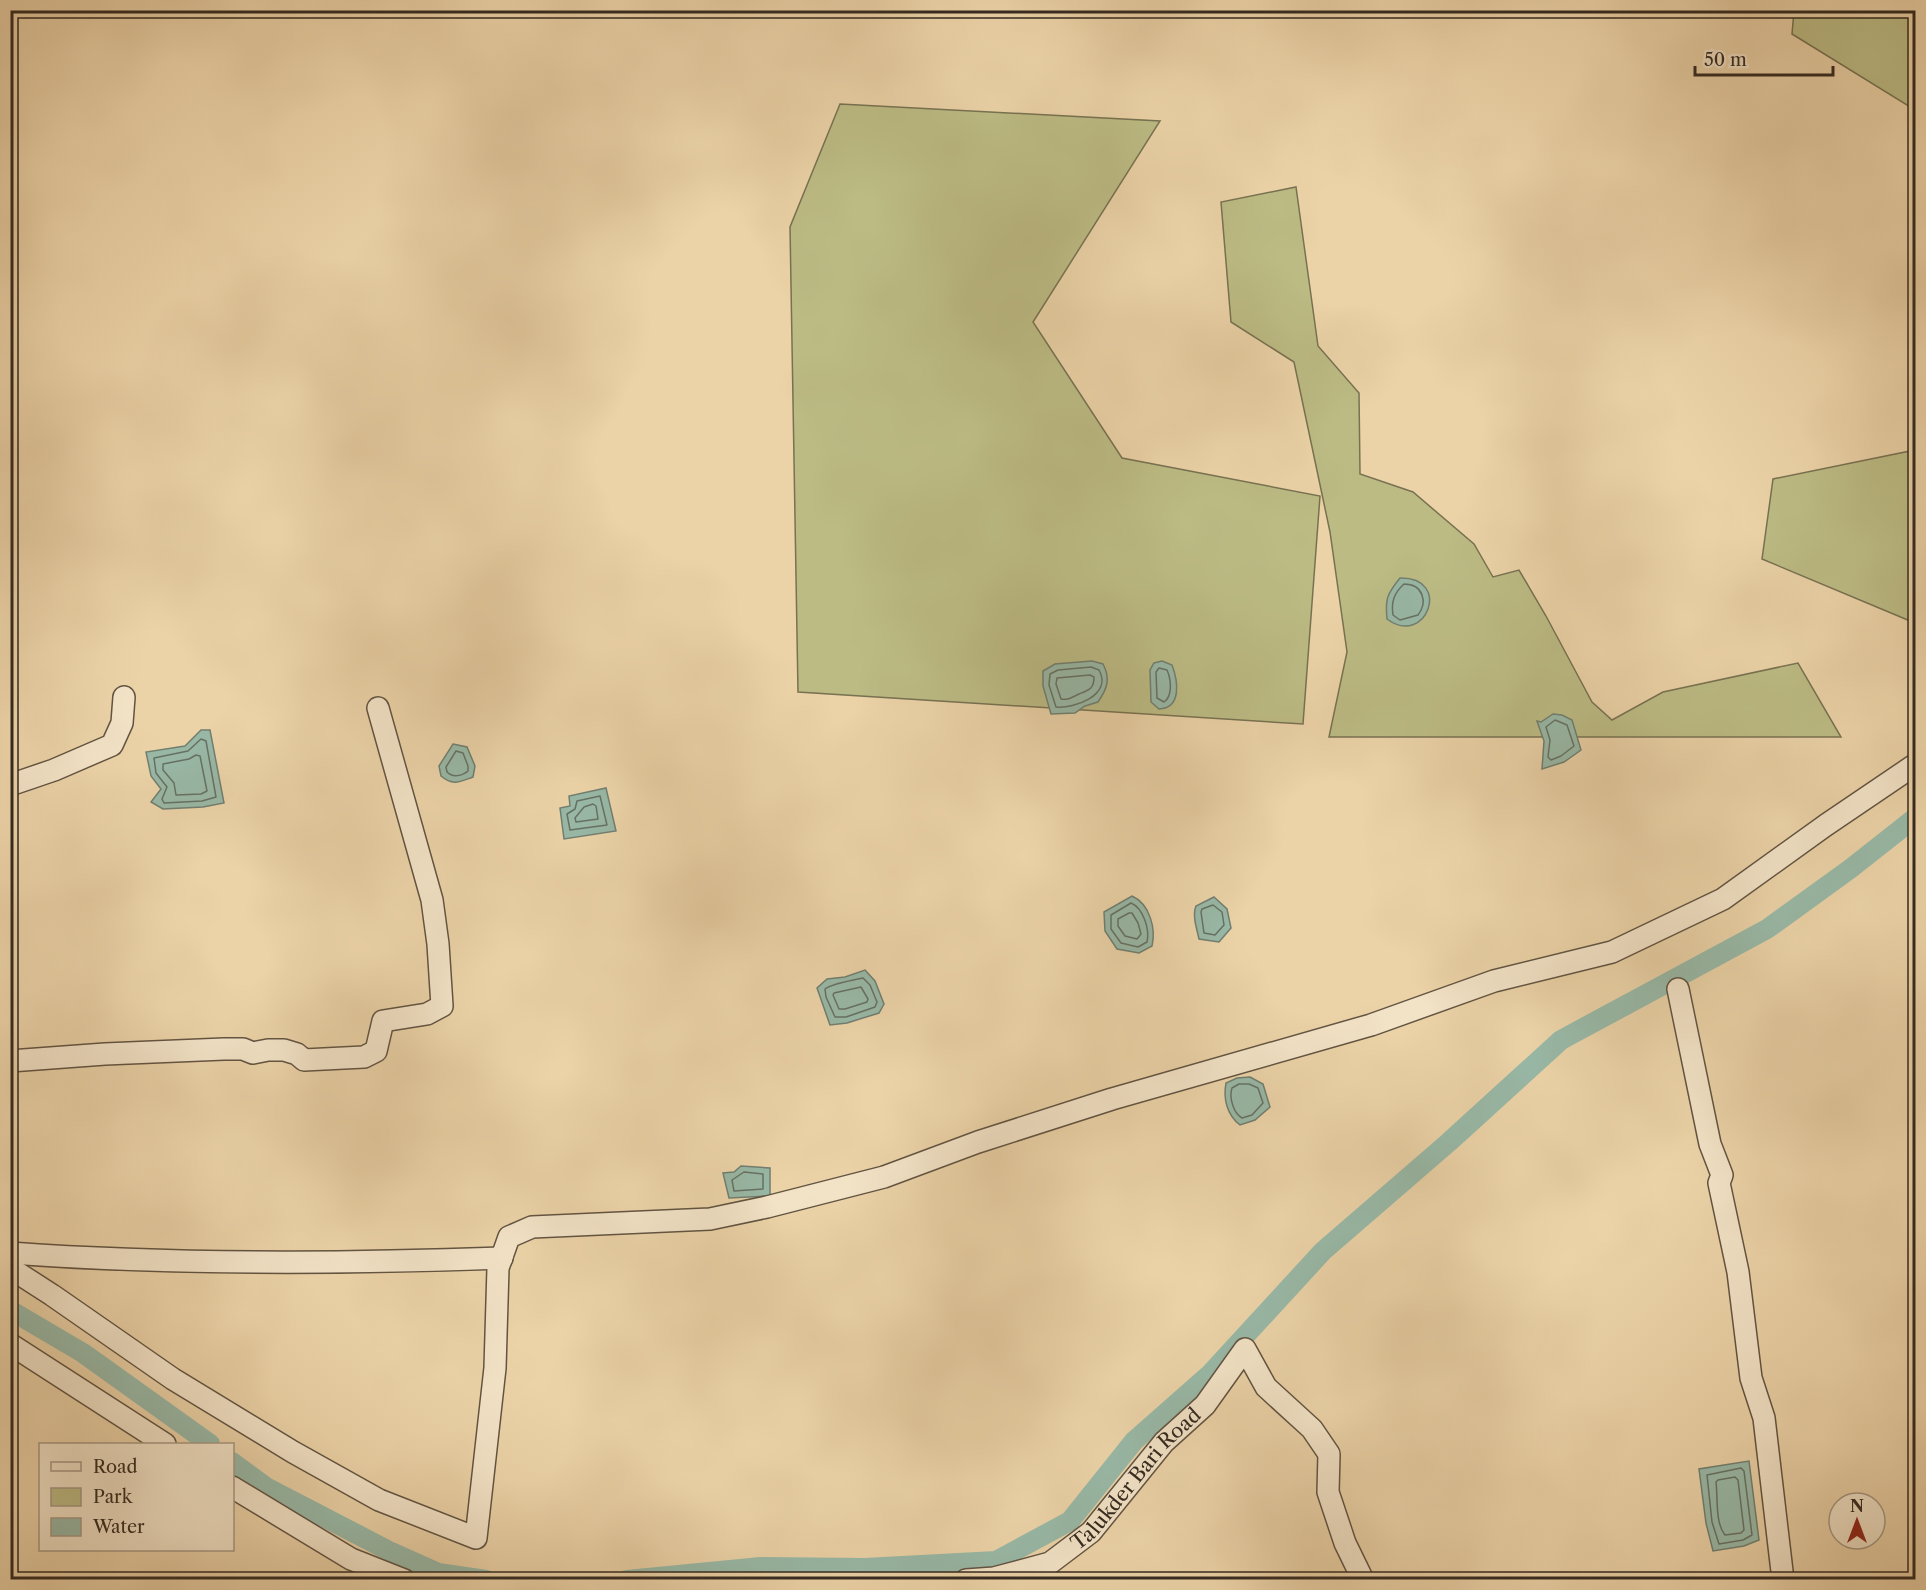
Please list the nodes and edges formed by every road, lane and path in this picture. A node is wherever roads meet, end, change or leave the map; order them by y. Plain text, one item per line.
1 (124, 697) dead end
2 (378, 708) dead end
3 (1916, 764) edge
4 (10, 785) edge
5 (1678, 989) dead end
6 (10, 1061) edge
7 (10, 1253) edge
8 (502, 1258) junction
9 (10, 1268) edge
10 (10, 1344) edge
11 (163, 1443) edge
12 (234, 1488) edge
13 (404, 1580) edge
14 (966, 1580) edge
15 (1363, 1580) edge
16 (1783, 1580) edge

1 - 4 street
2 - 6 street
3 - 8 street
5 - 16 street
7 - 8 street
8 - 9 street
10 - 11 street
12 - 13 street
14 - 15 street, Talukder Bari Road

